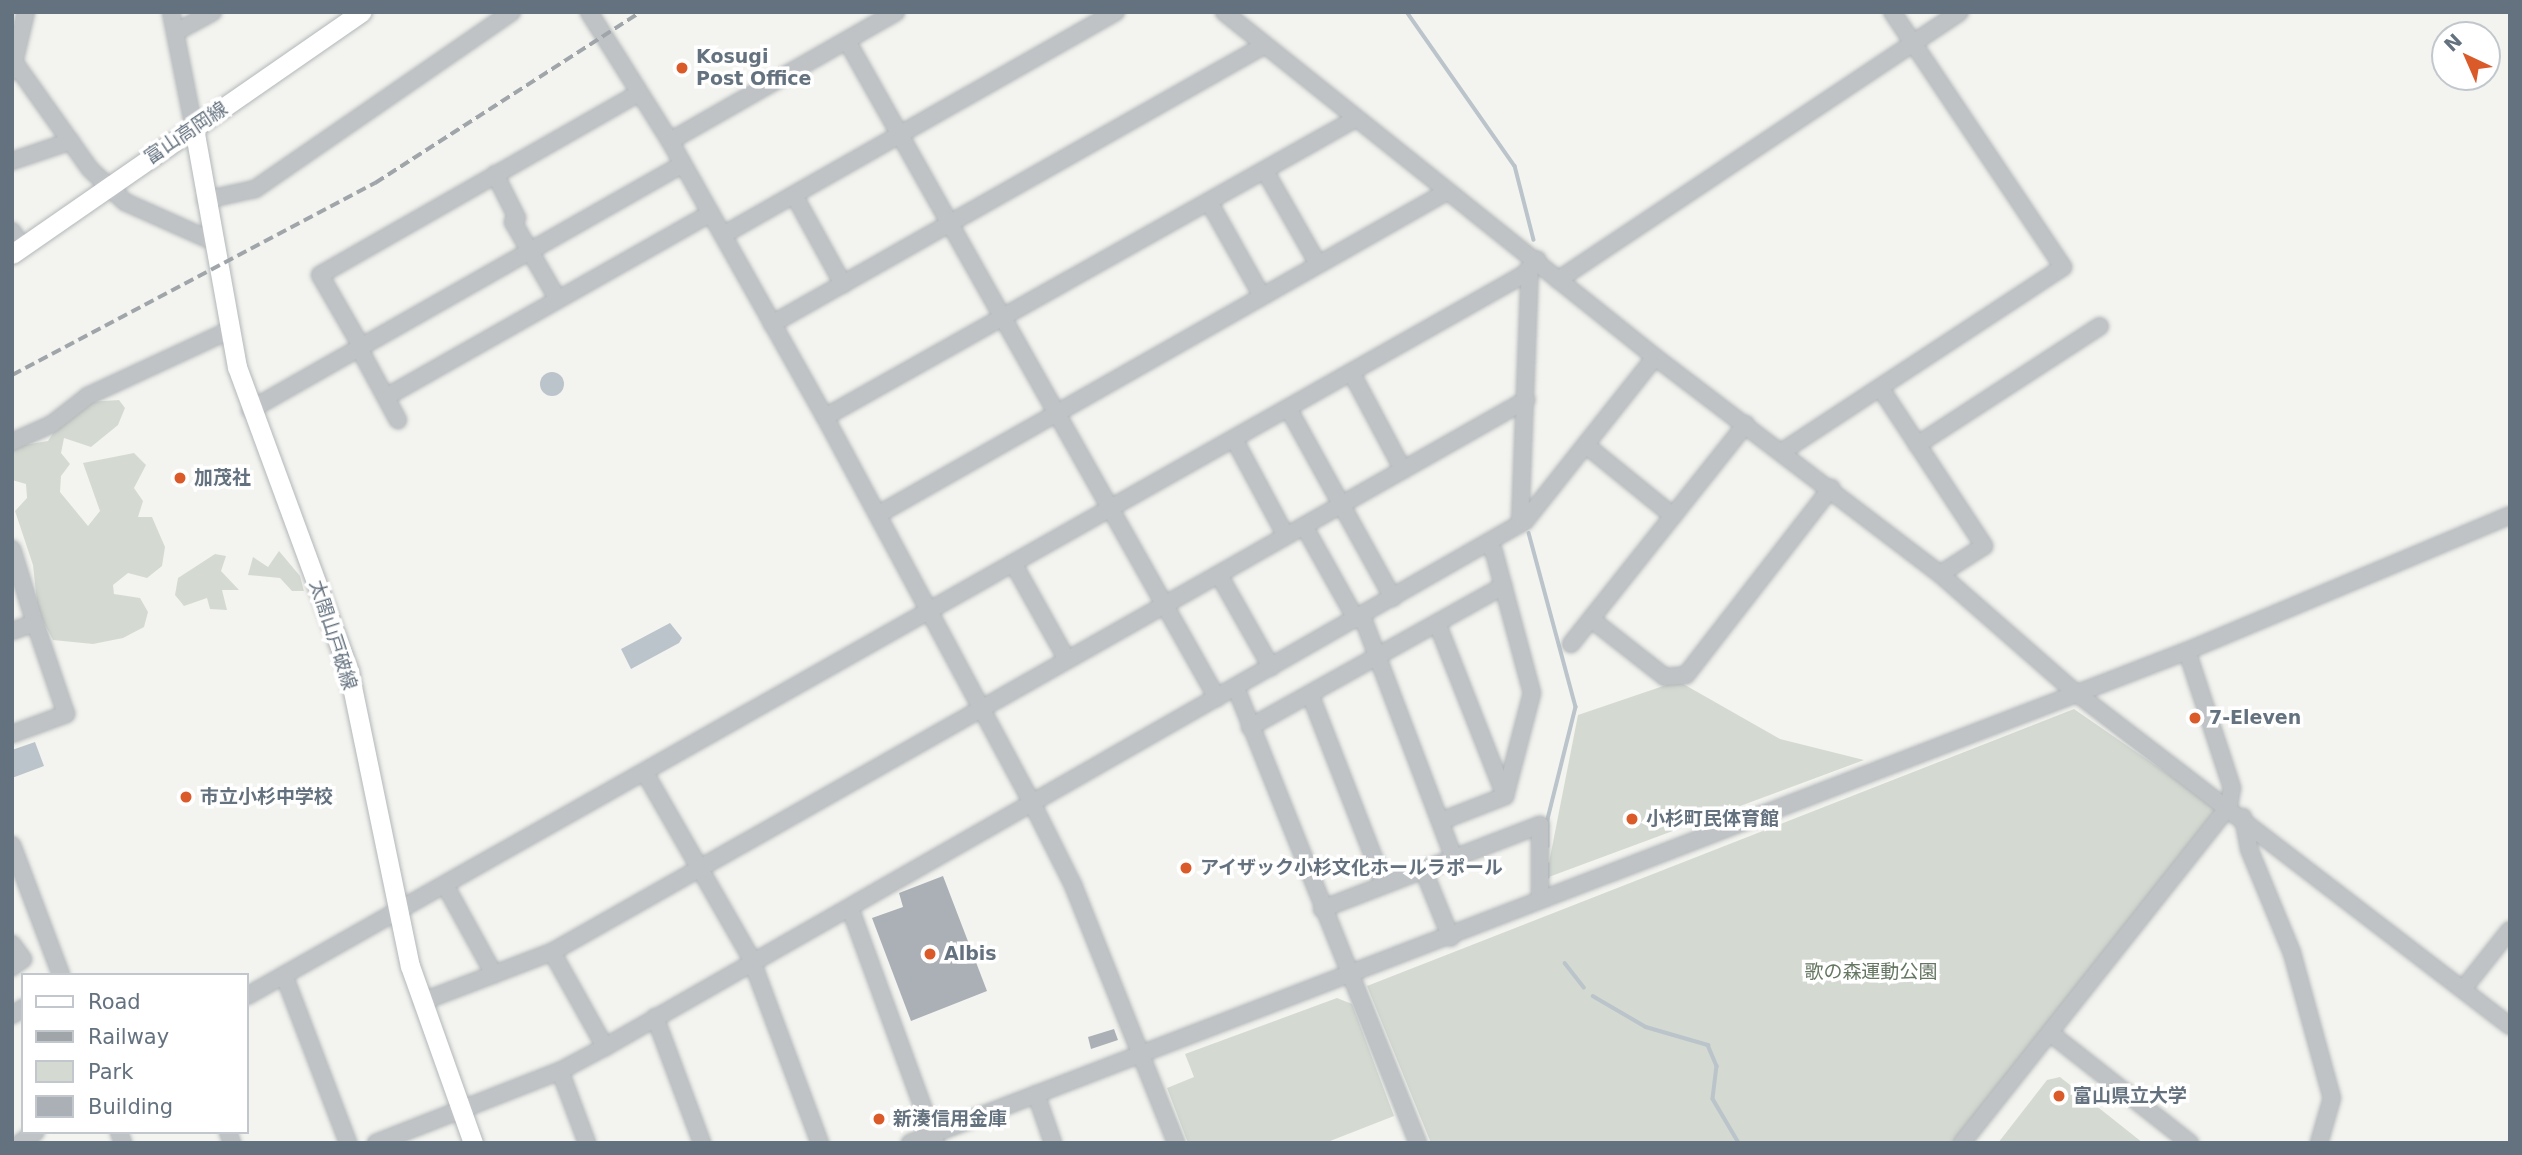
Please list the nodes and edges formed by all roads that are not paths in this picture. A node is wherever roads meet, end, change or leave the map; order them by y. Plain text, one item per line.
1 (26, 12) edge
2 (171, 12) edge
3 (213, 12) edge
4 (361, 12) edge
5 (513, 12) edge
6 (589, 12) edge
7 (896, 12) edge
8 (1116, 12) edge
9 (1224, 12) edge
10 (1892, 12) edge
11 (1960, 12) edge
12 (176, 32) junction
13 (847, 41) junction
14 (1913, 44) junction
15 (1265, 46) junction
16 (13, 66) edge
17 (639, 93) junction
18 (1357, 118) junction
19 (194, 128) junction
20 (900, 135) junction
21 (71, 141) junction
22 (670, 141) junction
23 (12, 161) edge
24 (682, 165) junction
25 (1265, 171) junction
26 (495, 174) junction
27 (107, 185) junction
28 (1448, 191) junction
29 (793, 195) junction
30 (205, 200) junction
31 (1209, 202) junction
32 (711, 213) junction
33 (949, 224) junction
34 (723, 235) junction
35 (212, 241) junction
36 (15, 244) edge
37 (528, 251) junction
38 (1318, 264) junction
39 (1534, 264) junction
40 (1558, 280) junction
41 (843, 284) junction
42 (1262, 296) junction
43 (557, 298) junction
44 (1003, 319) junction
45 (772, 324) junction
46 (2099, 326) dead end
47 (230, 330) junction
48 (360, 347) junction
49 (1655, 357) junction
50 (1350, 372) junction
51 (1881, 389) junction
52 (386, 397) junction
53 (1526, 400) junction
54 (1289, 408) junction
55 (250, 410) junction
56 (1056, 414) junction
57 (825, 417) junction
58 (398, 420) dead end
59 (1746, 424) junction
60 (1234, 439) junction
61 (12, 442) edge
62 (1917, 444) junction
63 (1587, 446) junction
64 (1783, 451) junction
65 (1403, 470) junction
66 (1830, 488) junction
67 (1341, 505) junction
68 (1110, 509) junction
69 (878, 514) junction
70 (2510, 515) edge
71 (1673, 516) junction
72 (1520, 524) junction
73 (1304, 526) junction
74 (1286, 536) junction
75 (1487, 543) junction
76 (12, 549) edge
77 (1013, 563) junction
78 (1940, 574) junction
79 (1219, 575) junction
80 (1503, 586) junction
81 (1393, 598) junction
82 (1164, 605) junction
83 (931, 610) junction
84 (1359, 617) junction
85 (1591, 619) junction
86 (35, 623) junction
87 (1437, 623) junction
88 (12, 631) edge
89 (1571, 644) dead end
90 (2187, 650) junction
91 (1378, 657) junction
92 (1066, 658) junction
93 (1271, 667) junction
94 (1236, 688) junction
95 (2075, 692) junction
96 (1310, 694) junction
97 (1217, 698) junction
98 (982, 708) junction
99 (1250, 727) junction
100 (12, 734) edge
101 (645, 773) junction
102 (1505, 796) junction
103 (1032, 803) junction
104 (2229, 806) junction
105 (2243, 817) junction
106 (1441, 821) junction
107 (12, 845) edge
108 (1454, 858) junction
109 (700, 867) junction
110 (1423, 869) junction
111 (18, 880) edge
112 (1384, 884) junction
113 (445, 885) junction
114 (1540, 900) junction
115 (850, 908) junction
116 (1322, 909) junction
117 (398, 911) junction
118 (2510, 930) edge
119 (1451, 938) junction
120 (12, 944) edge
121 (552, 952) junction
122 (751, 964) junction
123 (12, 967) edge
124 (60, 973) edge
125 (494, 974) junction
126 (284, 975) junction
127 (1349, 978) junction
128 (2463, 989) junction
129 (248, 995) edge
130 (421, 1002) junction
131 (655, 1017) junction
132 (2510, 1026) edge
133 (2050, 1033) junction
134 (605, 1047) junction
135 (1141, 1051) junction
136 (560, 1071) junction
137 (1036, 1094) junction
138 (460, 1110) junction
139 (934, 1138) edge
140 (348, 1143) edge
141 (376, 1143) edge
142 (473, 1143) edge
143 (587, 1143) edge
144 (702, 1143) edge
145 (820, 1143) edge
146 (910, 1143) edge
147 (1054, 1143) edge
148 (1176, 1143) edge
149 (1418, 1143) edge
150 (1962, 1143) edge
151 (2190, 1143) edge
152 (2319, 1143) edge

1 - 16 street
2 - 12 street
3 - 12 street
4 - 19 main road, 富山高岡線
5 - 30 street
6 - 17 street
7 - 13 street
8 - 20 street
9 - 15 street
10 - 14 street
11 - 14 street
12 - 19 street
13 - 20 street
13 - 22 street
14 - 40 street
14 - 51 street
15 - 18 street
15 - 33 street
16 - 21 street
17 - 22 street
17 - 26 street
18 - 25 street
18 - 28 street
19 - 27 main road, 富山高岡線
19 - 30 main road, 太閤山戸破線
20 - 29 street
20 - 33 street
21 - 23 street
21 - 27 street
22 - 24 street
24 - 32 street
24 - 37 street
25 - 31 street
25 - 38 street
26 - 37 street
26 - 48 street
27 - 35 street
27 - 36 main road, 富山高岡線
28 - 38 street
28 - 39 street
29 - 34 street
29 - 41 street
30 - 35 main road, 太閤山戸破線
31 - 42 street
31 - 44 street
32 - 34 street
32 - 43 street
33 - 41 street
33 - 44 street
34 - 45 street
35 - 47 main road, 太閤山戸破線
37 - 43 street
37 - 48 street
38 - 42 street
39 - 40 street
39 - 50 street
39 - 53 street
40 - 49 street
41 - 45 street
42 - 56 street
43 - 52 street
44 - 56 street
44 - 57 street
45 - 57 street
46 - 62 street
47 - 55 main road, 太閤山戸破線
47 - 61 street
48 - 52 street
48 - 55 street
49 - 59 street
49 - 63 street
50 - 54 street
50 - 65 street
51 - 62 street
51 - 64 street
52 - 58 street
53 - 65 street
53 - 72 street
54 - 60 street
54 - 67 street
55 - 117 main road, 太閤山戸破線
56 - 68 street
56 - 69 street
57 - 69 street
59 - 64 street
59 - 71 street
60 - 68 street
60 - 74 street
62 - 78 street
63 - 71 street
63 - 72 street
64 - 66 street
65 - 67 street
66 - 78 street
66 - 85 street
67 - 73 street
67 - 81 street
68 - 77 street
68 - 82 street
69 - 83 street
70 - 90 street
71 - 85 street
72 - 75 street
73 - 74 street
73 - 84 street
74 - 79 street
75 - 80 street
75 - 81 street
76 - 86 street
77 - 83 street
77 - 92 street
78 - 95 street
79 - 82 street
79 - 93 street
80 - 87 street
80 - 102 street
81 - 84 street
82 - 92 street
82 - 97 street
83 - 98 street
83 - 101 street
84 - 91 street
84 - 93 street
85 - 89 street
86 - 88 street
86 - 100 street
87 - 91 street
87 - 102 street
90 - 95 street
90 - 104 street
91 - 96 street
91 - 106 street
92 - 98 street
93 - 94 street
94 - 97 street
94 - 99 street
95 - 104 street
95 - 114 street
96 - 99 street
96 - 112 street
97 - 103 street
98 - 103 street
98 - 109 street
99 - 116 street
101 - 109 street
101 - 113 street
102 - 106 street
103 - 115 street
103 - 135 street
104 - 105 street
104 - 133 street
105 - 128 street
105 - 152 street
106 - 108 street
107 - 111 street
108 - 110 street
108 - 114 street
109 - 121 street
109 - 122 street
110 - 112 street
110 - 119 street
111 - 124 street
112 - 116 street
113 - 117 street
113 - 125 street
114 - 119 street
115 - 122 street
115 - 139 street
116 - 127 street
117 - 126 street
117 - 130 main road, 太閤山戸破線
118 - 128 street
119 - 127 street
120 - 123 street
121 - 125 street
121 - 134 street
122 - 131 street
122 - 145 street
125 - 130 street
126 - 129 street
126 - 140 street
127 - 135 street
127 - 149 street
128 - 132 street
130 - 138 main road, 太閤山戸破線
131 - 134 street
131 - 144 street
133 - 150 street
133 - 151 street
134 - 136 street
135 - 137 street
135 - 148 street
136 - 138 street
136 - 143 street
137 - 139 street
137 - 147 street
138 - 141 street
138 - 142 main road, 太閤山戸破線
139 - 146 street

